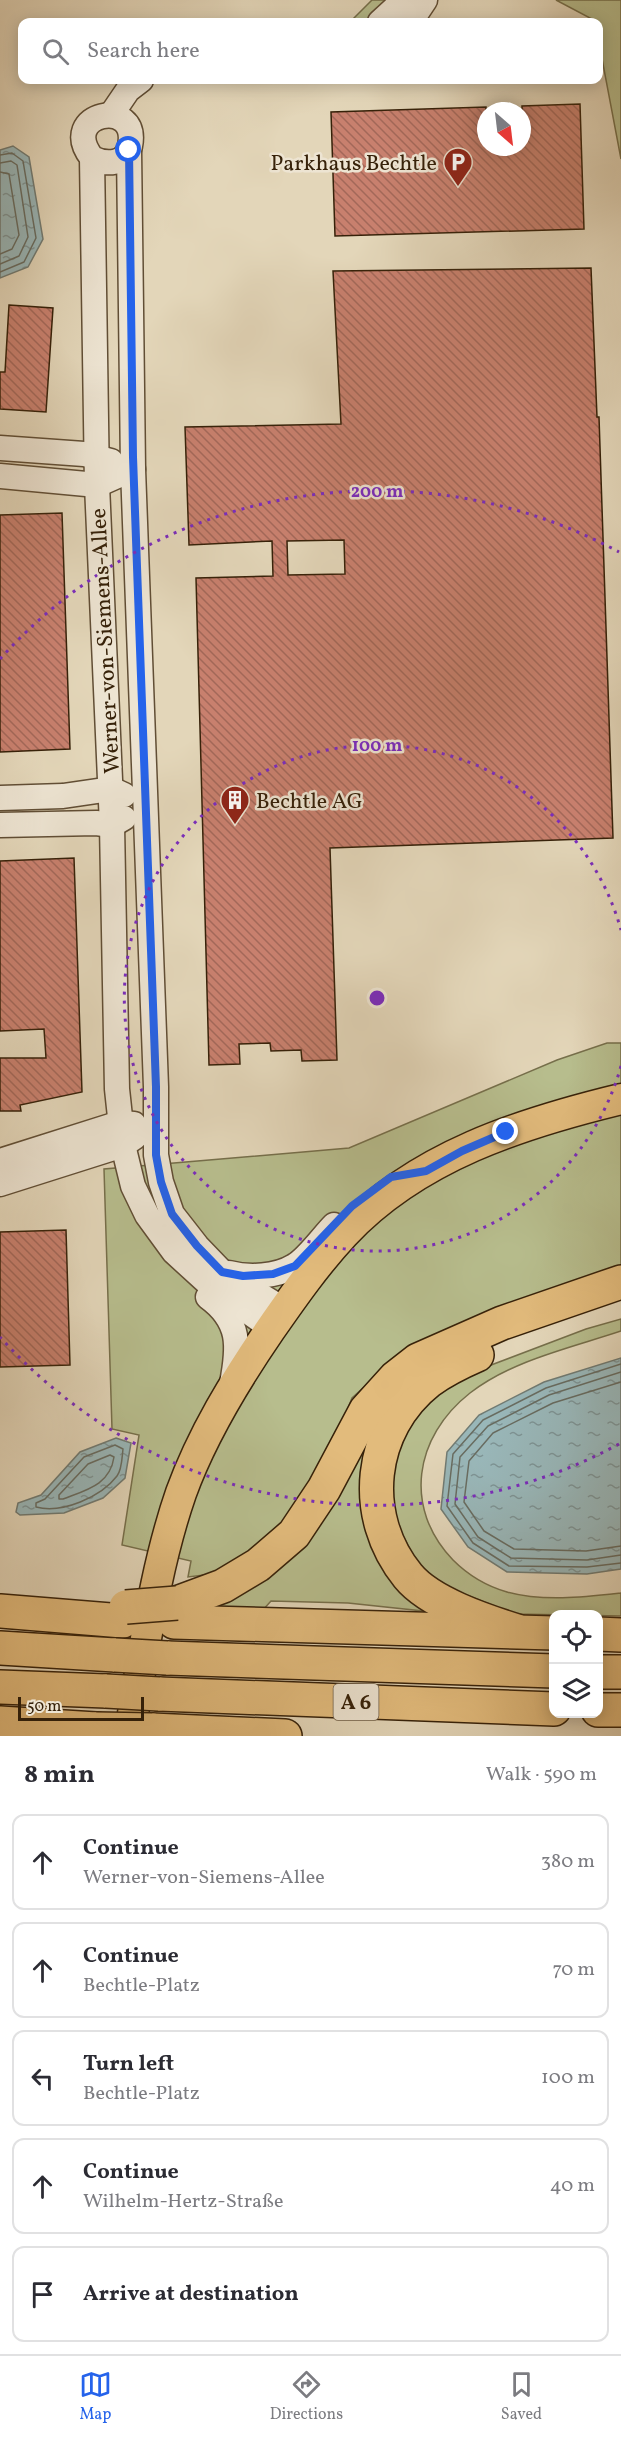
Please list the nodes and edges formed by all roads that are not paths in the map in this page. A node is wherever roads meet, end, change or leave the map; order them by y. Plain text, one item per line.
1 (404, 0) edge
2 (424, 0) edge
3 (385, 18) edge
4 (409, 18) edge
5 (136, 84) edge
6 (111, 115) junction
7 (129, 150) junction
8 (92, 158) junction
9 (0, 448) edge
10 (96, 456) junction
11 (133, 468) junction
12 (0, 476) edge
13 (97, 485) junction
14 (111, 789) junction
15 (0, 798) edge
16 (145, 804) junction
17 (0, 825) edge
18 (112, 825) junction
19 (621, 1099) edge
20 (155, 1125) junction
21 (121, 1134) junction
22 (0, 1161) edge
23 (426, 1171) junction
24 (0, 1184) edge
25 (147, 1215) junction
26 (222, 1272) junction
27 (621, 1282) edge
28 (621, 1303) edge
29 (277, 1318) junction
30 (231, 1390) junction
31 (0, 1611) edge
32 (175, 1613) junction
33 (517, 1632) junction
34 (549, 1633) edge
35 (603, 1634) edge
36 (621, 1635) edge
37 (0, 1647) edge
38 (549, 1671) edge
39 (603, 1672) edge
40 (621, 1672) edge
41 (0, 1687) edge
42 (549, 1708) edge
43 (603, 1710) edge
44 (621, 1710) edge
45 (0, 1723) edge
46 (125, 1733) edge
47 (285, 1736) edge

1 - 3 street
2 - 4 street
5 - 6 street, Werner-von-Siemens-Allee
6 - 7 street, Werner-von-Siemens-Allee
6 - 8 street, Werner-von-Siemens-Allee
7 - 8 street
7 - 11 street, Werner-von-Siemens-Allee
8 - 10 street, Werner-von-Siemens-Allee
9 - 10 street
10 - 11 street
10 - 13 street, Werner-von-Siemens-Allee
11 - 13 street
11 - 16 street, Werner-von-Siemens-Allee
12 - 13 street
13 - 14 street, Werner-von-Siemens-Allee
14 - 15 street
14 - 16 street
14 - 18 street, Werner-von-Siemens-Allee
16 - 18 street
16 - 20 street, Werner-von-Siemens-Allee
17 - 18 street
18 - 21 street, Werner-von-Siemens-Allee
19 - 23 main road
20 - 21 street
20 - 26 street, Werner-von-Siemens-Allee
21 - 22 street
21 - 24 street
21 - 25 street, Werner-von-Siemens-Allee
23 - 26 street
23 - 29 main road
25 - 29 street
25 - 30 street
26 - 29 street, Werner-von-Siemens-Allee
27 - 32 highway
28 - 33 highway
29 - 30 main road
30 - 46 main road
31 - 32 highway
32 - 33 highway
33 - 34 highway
35 - 36 highway
37 - 38 highway, A 6, bridge
39 - 40 highway
41 - 42 highway, A 6, bridge
43 - 44 highway
45 - 46 highway
46 - 47 highway

